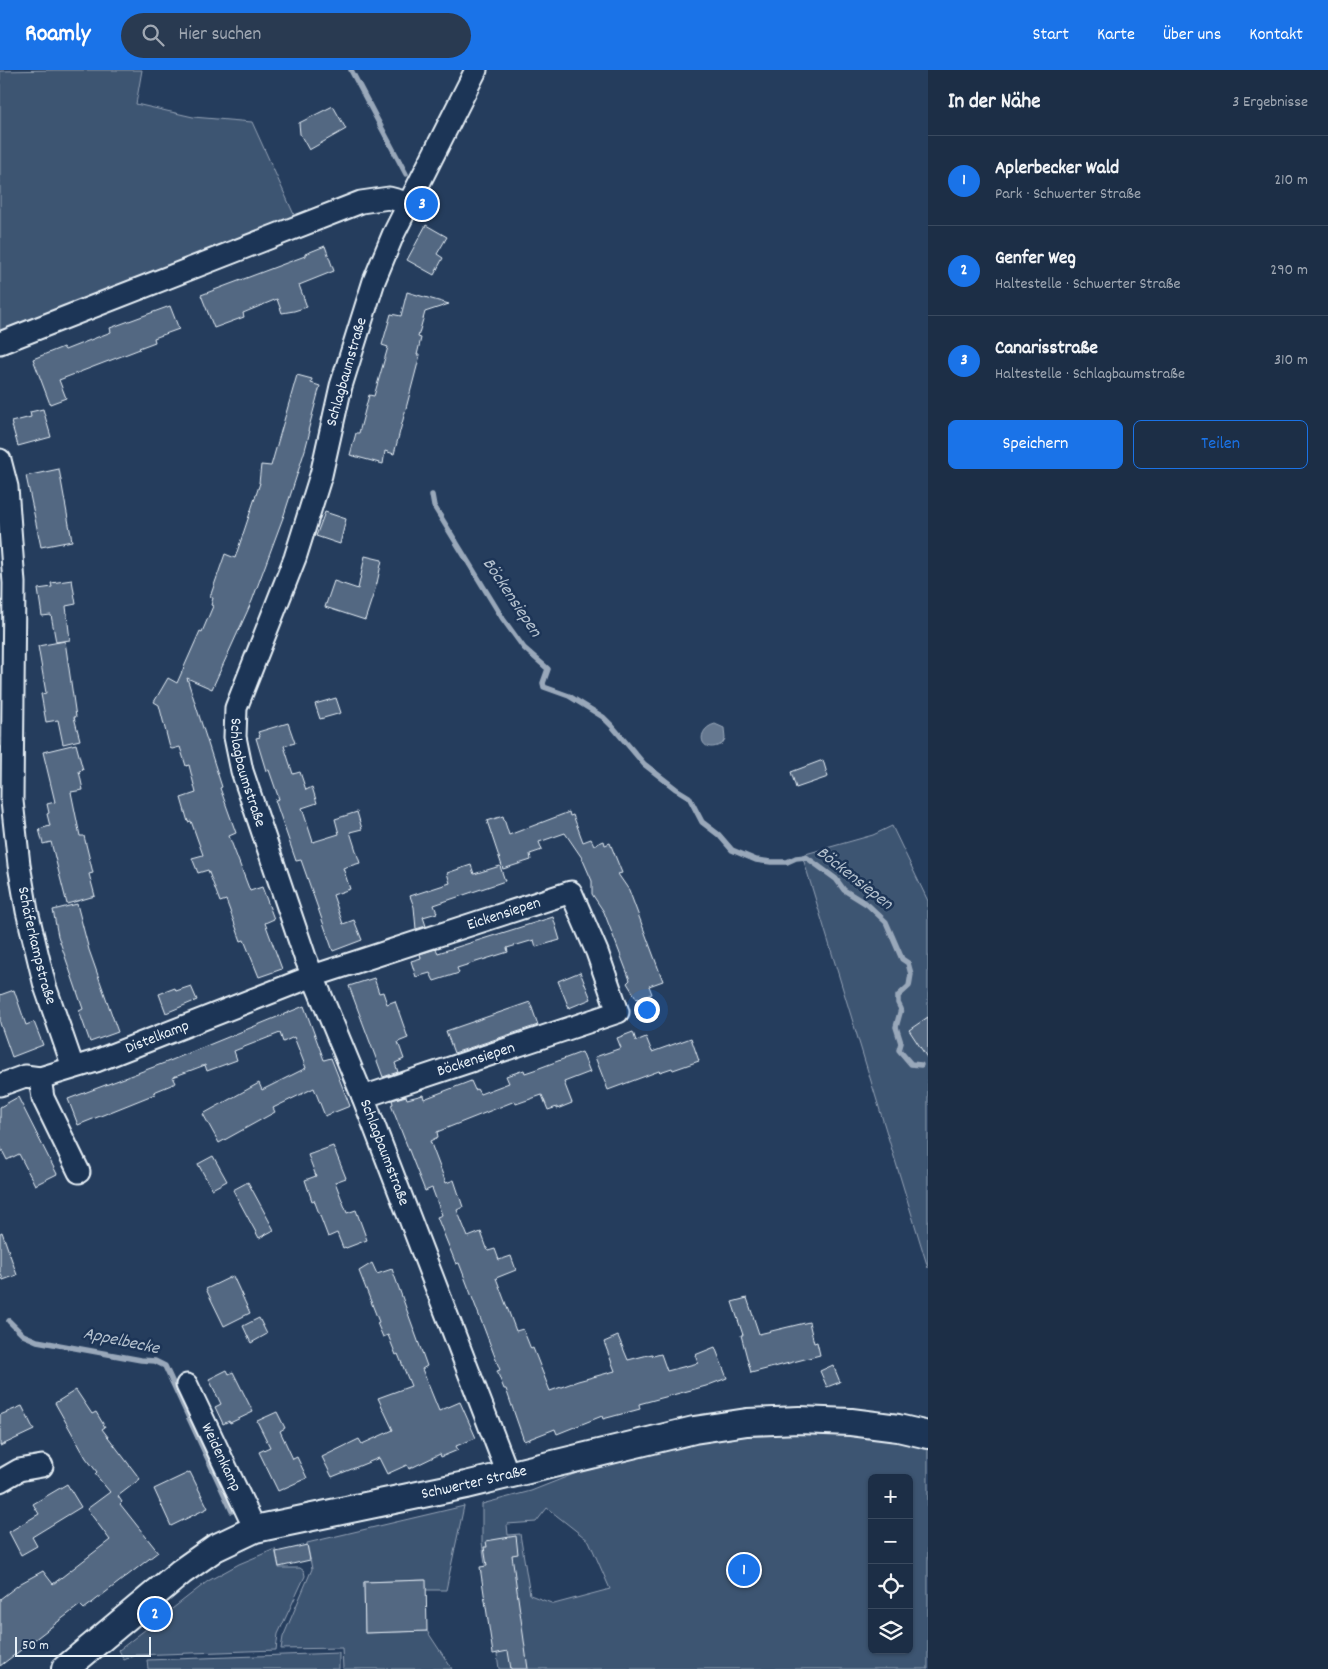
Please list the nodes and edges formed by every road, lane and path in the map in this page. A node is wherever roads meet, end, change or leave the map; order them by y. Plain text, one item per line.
1 (476, 70) edge
2 (408, 203) junction
3 (0, 342) edge
4 (0, 460) edge
5 (313, 976) junction
6 (618, 1012) joint
7 (73, 1067) junction
8 (40, 1078) junction
9 (0, 1085) edge
10 (363, 1097) junction
11 (79, 1172) dead end
12 (187, 1385) dead end
13 (928, 1435) edge
14 (42, 1466) dead end
15 (508, 1474) junction
16 (0, 1481) edge
17 (255, 1530) junction
18 (65, 1669) edge

1 - 2 street, Schlagbaumstraße
2 - 3 street
2 - 5 street, Schlagbaumstraße
4 - 7 street, Schäferkampstraße
5 - 6 street, Eickensiepen
5 - 7 street, Distelkamp
5 - 10 street, Schlagbaumstraße
6 - 10 street, Böckensiepen
7 - 8 street, Distelkamp
8 - 9 street, Distelkamp
8 - 11 street
10 - 15 street, Schlagbaumstraße
12 - 17 street, Weidenkamp
13 - 15 street, Schwerter Straße
14 - 16 street
15 - 17 street, Schwerter Straße
17 - 18 street, Schwerter Straße

